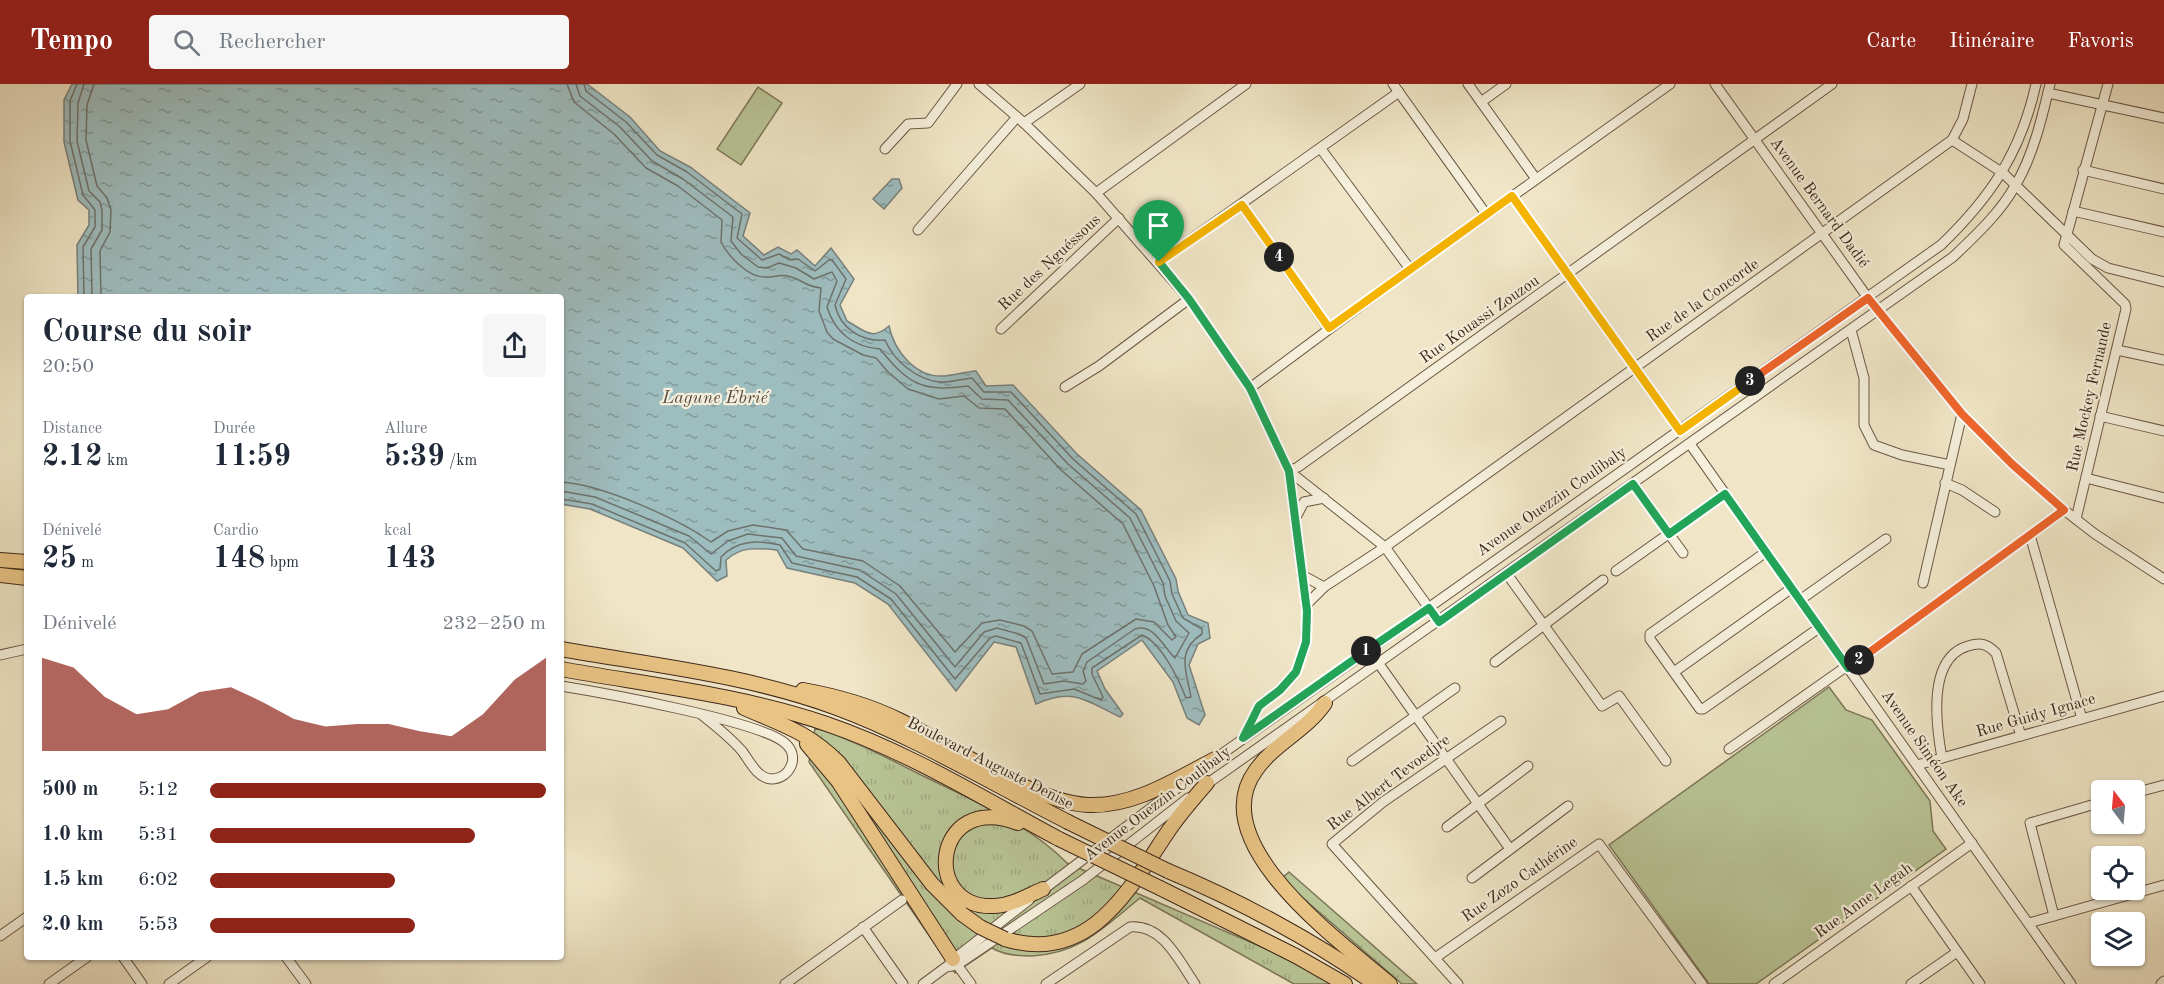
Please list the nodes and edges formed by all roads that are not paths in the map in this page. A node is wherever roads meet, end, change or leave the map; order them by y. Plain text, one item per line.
1 (957, 84) edge
2 (979, 84) edge
3 (1080, 84) edge
4 (1246, 84) edge
5 (1393, 84) edge
6 (1468, 84) edge
7 (1506, 84) edge
8 (1670, 84) edge
9 (1715, 84) edge
10 (1832, 84) edge
11 (1972, 84) edge
12 (2036, 84) edge
13 (2108, 84) edge
14 (2049, 89) edge
15 (1399, 93) junction
16 (1481, 102) junction
17 (2103, 105) junction
18 (2164, 118) edge
19 (1020, 120) junction
20 (1952, 140) junction
21 (1756, 141) junction
22 (885, 149) dead end
23 (1321, 149) junction
24 (2083, 170) junction
25 (2003, 173) junction
26 (1536, 179) junction
27 (2015, 186) junction
28 (2164, 189) edge
29 (1096, 193) junction
30 (1512, 196) junction
31 (1242, 205) junction
32 (2073, 211) junction
33 (1486, 214) junction
34 (1119, 218) junction
35 (918, 230) dead end
36 (2164, 232) edge
37 (1823, 234) junction
38 (2065, 235) junction
39 (1159, 262) junction
40 (1410, 269) junction
41 (1568, 275) junction
42 (2164, 282) edge
43 (1868, 298) junction
44 (1189, 299) junction
45 (1878, 311) junction
46 (1329, 328) junction
47 (1001, 329) dead end
48 (1851, 330) junction
49 (2117, 350) junction
50 (2164, 360) edge
51 (1635, 368) junction
52 (1065, 387) dead end
53 (1250, 388) junction
54 (1962, 414) junction
55 (2100, 417) junction
56 (1680, 431) junction
57 (2164, 431) edge
58 (1690, 444) junction
59 (1950, 465) junction
60 (1289, 471) junction
61 (2086, 478) junction
62 (1945, 483) junction
63 (1633, 484) junction
64 (1725, 494) junction
65 (1323, 498) junction
66 (2164, 498) edge
67 (2064, 510) junction
68 (1995, 512) dead end
69 (1295, 519) junction
70 (2076, 519) junction
71 (1669, 534) junction
72 (2030, 535) junction
73 (1887, 539) dead end
74 (1385, 547) junction
75 (1766, 552) junction
76 (1683, 553) dead end
77 (0, 560) edge
78 (24, 562) edge
79 (1616, 571) dead end
80 (1507, 574) junction
81 (0, 575) edge
82 (1302, 575) junction
83 (24, 578) edge
84 (2164, 579) edge
85 (1603, 580) dead end
86 (1923, 583) dead end
87 (1324, 587) junction
88 (1792, 588) junction
89 (1800, 600) junction
90 (1306, 605) junction
91 (1429, 608) junction
92 (1439, 622) junction
93 (1543, 624) junction
94 (1819, 628) junction
95 (24, 650) edge
96 (564, 650) edge
97 (0, 655) edge
98 (1495, 662) dead end
99 (1379, 664) junction
100 (1847, 667) junction
101 (564, 670) edge
102 (1674, 672) junction
103 (751, 684) junction
104 (564, 687) edge
105 (1455, 688) dead end
106 (2164, 696) edge
107 (723, 698) junction
108 (1324, 703) junction
109 (701, 714) junction
110 (1416, 716) junction
111 (2082, 719) junction
112 (1501, 721) dead end
113 (776, 722) junction
114 (2021, 736) junction
115 (1243, 738) junction
116 (1730, 749) dead end
117 (1942, 758) junction
118 (1215, 759) junction
119 (1444, 759) junction
120 (1352, 761) dead end
121 (1666, 761) dead end
122 (1917, 765) junction
123 (1528, 766) dead end
124 (1207, 783) junction
125 (2164, 785) edge
126 (2145, 790) edge
127 (1476, 804) junction
128 (2091, 805) edge
129 (1568, 806) dead end
130 (1447, 826) dead end
131 (1059, 839) junction
132 (1972, 843) junction
133 (1510, 849) junction
134 (1472, 878) dead end
135 (2164, 885) edge
136 (1911, 886) junction
137 (1042, 889) junction
138 (902, 900) dead end
139 (2054, 916) junction
140 (24, 919) edge
141 (2029, 923) junction
142 (863, 927) junction
143 (0, 936) edge
144 (1957, 952) junction
145 (1435, 958) junction
146 (83, 960) edge
147 (125, 960) edge
148 (203, 960) edge
149 (288, 960) edge
150 (952, 964) junction
151 (49, 984) edge
152 (142, 984) edge
153 (169, 984) edge
154 (305, 984) edge
155 (784, 984) edge
156 (903, 984) edge
157 (923, 984) edge
158 (971, 984) edge
159 (1046, 984) edge
160 (1195, 984) edge
161 (1345, 984) edge
162 (1375, 984) edge
163 (1390, 984) edge
164 (1458, 984) edge
165 (1702, 984) edge
166 (1774, 984) edge
167 (1911, 984) edge
168 (1980, 984) edge
169 (2071, 984) edge

1 - 22 street
2 - 19 street
3 - 19 street
4 - 29 street
5 - 15 street
6 - 16 street
7 - 16 street
8 - 26 street
9 - 21 street, Avenue Bernard Dadié
10 - 21 street, Rue Kouassi Zouzou
11 - 20 street, Rue de la Concorde
12 - 25 street, Avenue Ouezzin Coulibaly
13 - 17 street
14 - 17 street
14 - 27 street, Avenue Ouezzin Coulibaly
15 - 23 street
15 - 33 street
16 - 26 street
17 - 18 street
17 - 24 street
19 - 29 street
19 - 35 street
20 - 25 street
20 - 37 street, Rue de la Concorde
21 - 37 street, Avenue Bernard Dadié
21 - 41 street, Rue Kouassi Zouzou
23 - 31 street
23 - 40 street
24 - 28 street
24 - 32 street
25 - 27 street
25 - 43 street, Avenue Ouezzin Coulibaly
26 - 30 street
27 - 38 street
27 - 45 street, Avenue Ouezzin Coulibaly
29 - 34 street
30 - 33 street
30 - 41 street
31 - 39 street
31 - 46 street
32 - 36 street
32 - 38 street
33 - 40 street
34 - 39 street
34 - 47 street, Rue des Nguéssous
37 - 43 street, Avenue Bernard Dadié
37 - 51 street, Rue de la Concorde
38 - 42 street
38 - 49 street, Rue Mockey Fernande
39 - 44 street
40 - 46 street
41 - 51 street
41 - 60 street, Rue Kouassi Zouzou
43 - 45 street, Avenue Bernard Dadié
43 - 56 street, Avenue Ouezzin Coulibaly
44 - 52 street
44 - 53 street
45 - 48 street, Avenue Ouezzin Coulibaly
45 - 54 street, Avenue Bernard Dadié
46 - 53 street
48 - 58 street, Avenue Ouezzin Coulibaly
48 - 59 street
49 - 50 street
49 - 55 street, Rue Mockey Fernande
51 - 56 street
51 - 74 street, Rue de la Concorde
53 - 60 street
54 - 59 street
54 - 67 street, Avenue Bernard Dadié
55 - 57 street
55 - 61 street, Rue Mockey Fernande
56 - 91 street, Avenue Ouezzin Coulibaly
58 - 63 street, Avenue Ouezzin Coulibaly
58 - 64 street, Avenue Siméon Ake
59 - 62 street
60 - 65 street
60 - 69 street
61 - 66 street
61 - 70 street, Rue Mockey Fernande
62 - 68 street
62 - 86 street
63 - 71 street
63 - 80 street, Avenue Ouezzin Coulibaly
64 - 71 street
64 - 75 street, Avenue Siméon Ake
65 - 69 street
65 - 74 street
67 - 70 street, Avenue Bernard Dadié
67 - 72 street
69 - 82 street
70 - 84 street, Avenue Bernard Dadié
71 - 76 street
71 - 79 street
72 - 100 street
72 - 111 street
73 - 89 street
74 - 87 street, Rue de la Concorde
74 - 91 street
75 - 88 street, Avenue Siméon Ake
75 - 102 street
77 - 78 highway
80 - 92 street, Avenue Ouezzin Coulibaly
80 - 93 street
81 - 83 highway
82 - 87 street
82 - 90 street
85 - 93 street
87 - 90 street, Rue de la Concorde
88 - 89 street, Avenue Siméon Ake
88 - 102 street
89 - 94 street, Avenue Siméon Ake
90 - 115 street
91 - 92 street
91 - 115 street, Avenue Ouezzin Coulibaly
92 - 99 street, Avenue Ouezzin Coulibaly
93 - 98 street
93 - 121 street
94 - 100 street, Avenue Siméon Ake
94 - 102 street
95 - 97 street
96 - 103 highway, Boulevard Auguste Denise
99 - 108 street, Avenue Ouezzin Coulibaly
99 - 110 street
100 - 116 street
100 - 122 street, Avenue Siméon Ake
101 - 107 highway, Boulevard Auguste Denise
103 - 118 highway
103 - 162 highway, Boulevard Auguste Denise, bridge
104 - 109 street
105 - 110 street
106 - 111 street, Rue Guidy Ignace
107 - 113 highway
107 - 131 highway, Boulevard Auguste Denise
108 - 124 street, Avenue Ouezzin Coulibaly
108 - 163 highway
109 - 109 street
110 - 119 street
110 - 120 street
111 - 114 street, Rue Guidy Ignace
112 - 119 street, Rue Albert Tevoedjre
113 - 124 highway, bridge
113 - 150 highway
114 - 117 street, Rue Guidy Ignace
114 - 117 street
115 - 118 street, Avenue Ouezzin Coulibaly
117 - 122 street, Rue Guidy Ignace
118 - 137 street, Avenue Ouezzin Coulibaly
119 - 127 street
119 - 145 street, Rue Albert Tevoedjre
122 - 132 street, Avenue Siméon Ake
123 - 127 street
124 - 150 street, Avenue Ouezzin Coulibaly
125 - 126 street
127 - 130 street
127 - 133 street
128 - 139 street
129 - 133 street
131 - 137 highway
131 - 161 highway, Boulevard Auguste Denise, bridge
132 - 136 street, Rue Anne Legah
132 - 141 street, Avenue Siméon Ake
133 - 134 street
135 - 139 street
136 - 144 street
136 - 166 street, Rue Anne Legah
137 - 150 street, Avenue Ouezzin Coulibaly
138 - 142 street
139 - 141 street
140 - 143 street
141 - 169 street, Avenue Siméon Ake
142 - 155 street
142 - 156 street
144 - 167 street
144 - 168 street
145 - 164 street, Rue Albert Tevoedjre
145 - 165 street, Rue Zozo Cathérine
146 - 151 street
147 - 152 street
148 - 153 street
149 - 154 street
150 - 157 street, Avenue Ouezzin Coulibaly
150 - 158 street
159 - 160 street

